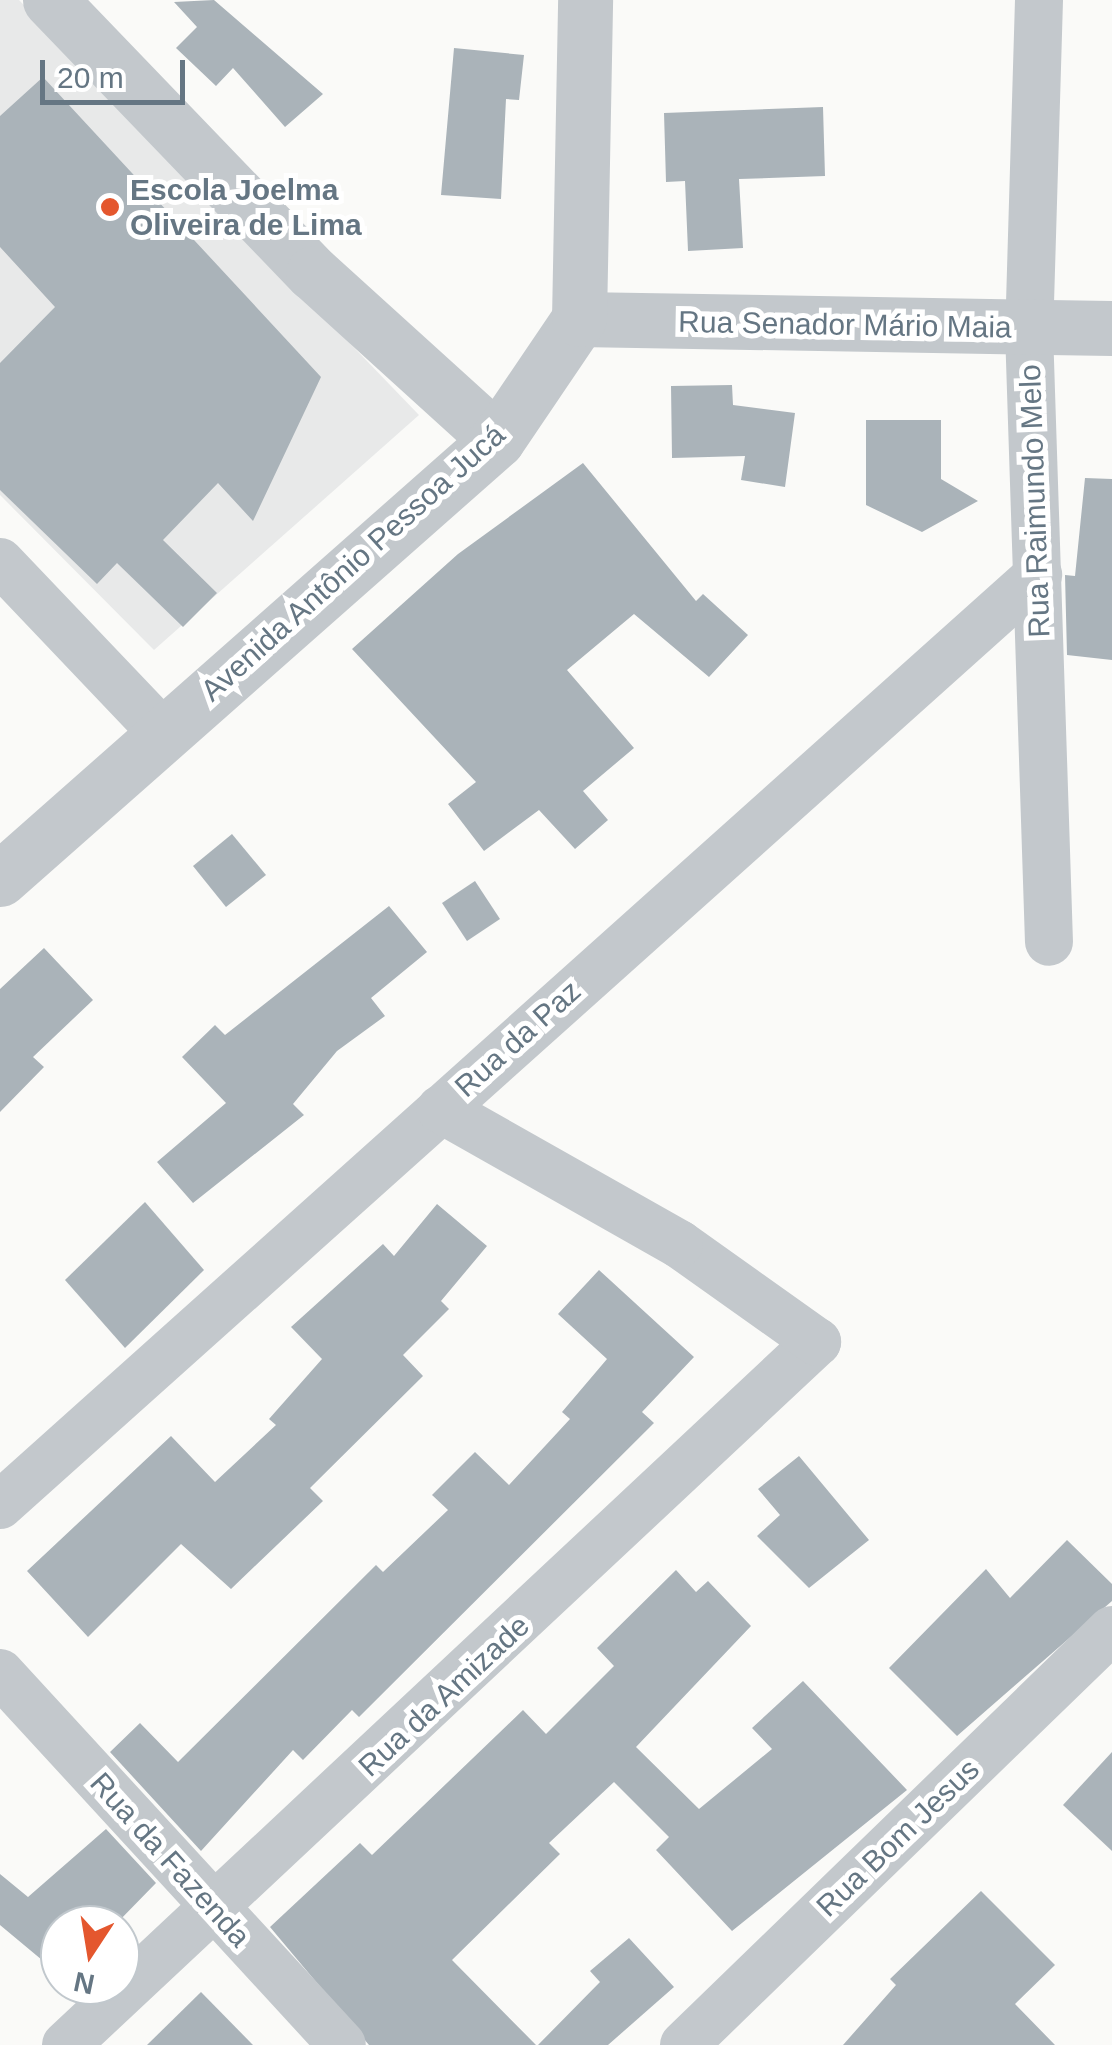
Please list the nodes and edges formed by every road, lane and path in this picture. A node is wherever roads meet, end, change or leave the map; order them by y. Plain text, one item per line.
1 (50, 0) edge
2 (586, 0) edge
3 (1038, 0) edge
4 (579, 318) junction
5 (1112, 328) edge
6 (1029, 330) junction
7 (496, 440) junction
8 (0, 562) edge
9 (1038, 576) junction
10 (164, 734) junction
11 (0, 879) edge
12 (1049, 942) dead end
13 (440, 1109) junction
14 (0, 1505) edge
15 (1112, 1630) edge
16 (0, 1673) edge
17 (214, 1908) junction
18 (66, 2045) edge
19 (342, 2045) edge
20 (684, 2045) edge

1 - 7 street
2 - 4 street
3 - 6 street, Rua Raimundo Melo
4 - 6 street, Rua Senador Mário Maia
4 - 7 street, Avenida Antônio Pessoa Jucá
5 - 6 street, Rua Senador Mário Maia
6 - 9 street, Rua Raimundo Melo
7 - 10 street, Avenida Antônio Pessoa Jucá
8 - 10 street
9 - 12 street, Rua Raimundo Melo
9 - 13 street, Rua da Paz
10 - 11 street, Avenida Antônio Pessoa Jucá
13 - 14 street, Rua da Paz
13 - 17 street, Rua da Amizade
15 - 20 street, Rua Bom Jesus
16 - 17 street, Rua da Fazenda
17 - 18 street, Rua da Amizade
17 - 19 street, Rua da Fazenda

